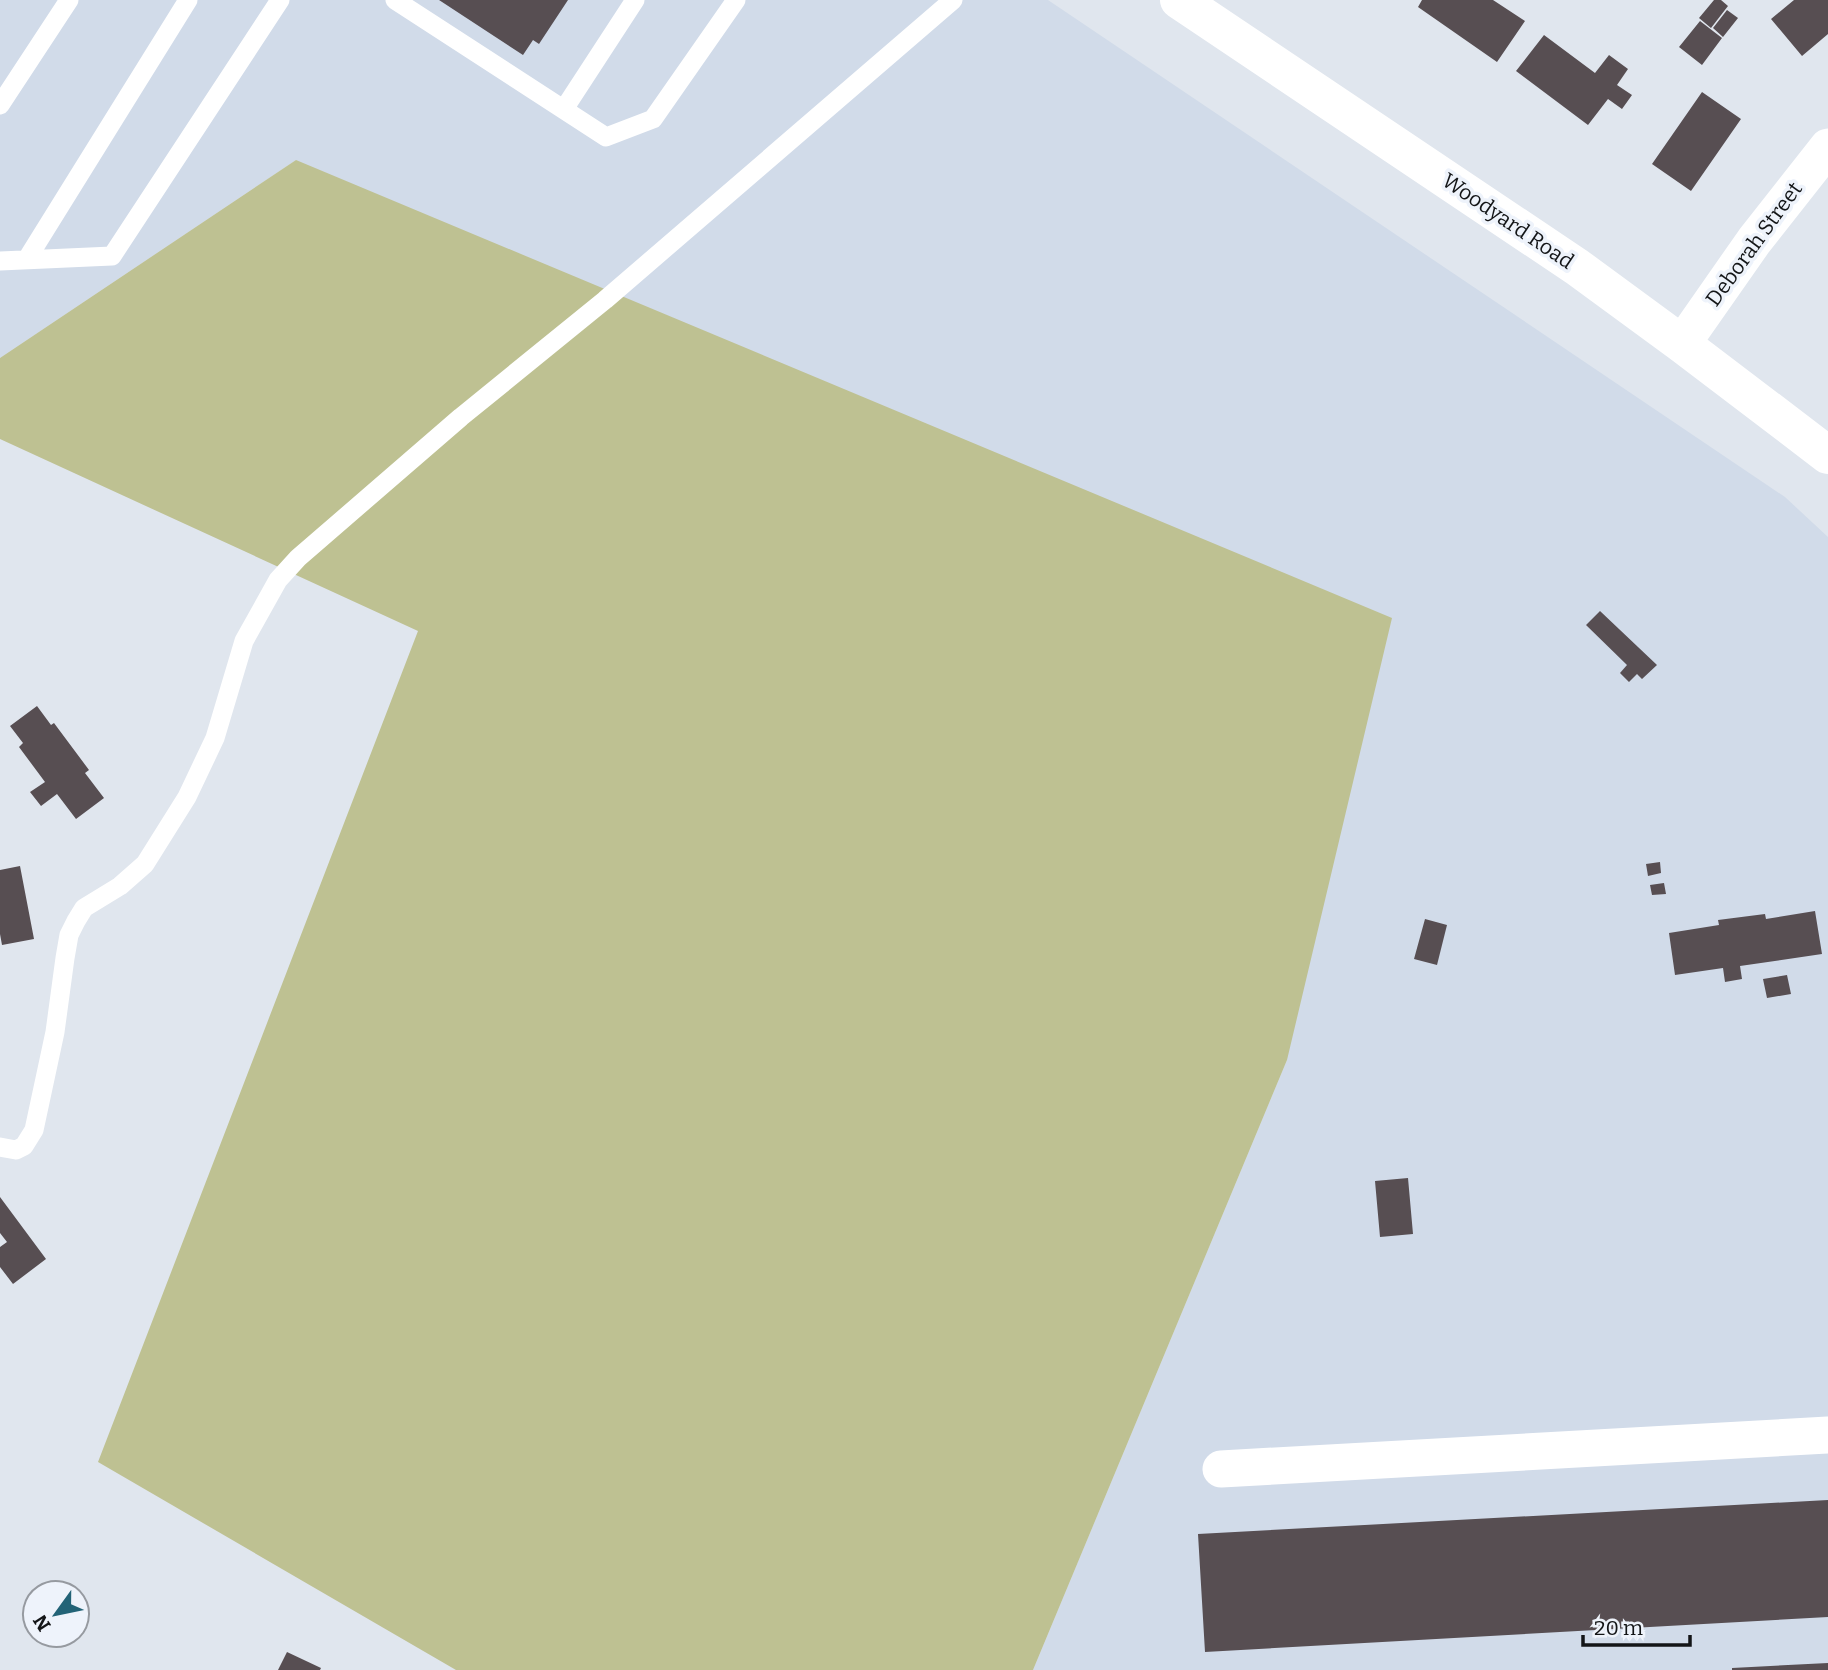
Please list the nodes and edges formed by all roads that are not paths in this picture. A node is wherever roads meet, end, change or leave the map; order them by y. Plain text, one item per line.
1 (69, 0) edge
2 (188, 0) edge
3 (279, 0) edge
4 (395, 0) edge
5 (635, 0) edge
6 (736, 0) edge
7 (953, 0) edge
8 (1179, 0) edge
9 (0, 105) edge
10 (564, 109) junction
11 (1828, 147) edge
12 (27, 260) junction
13 (0, 261) edge
14 (1682, 344) junction
15 (1828, 455) edge
16 (0, 1147) edge
17 (1828, 1435) edge
18 (1221, 1469) dead end

1 - 9 lane
2 - 12 lane
3 - 12 lane
4 - 10 lane
5 - 10 lane
6 - 10 lane
7 - 16 lane
8 - 14 main road, Woodyard Road
11 - 14 street, Deborah Street
12 - 13 lane
14 - 15 main road, Woodyard Road
17 - 18 street

